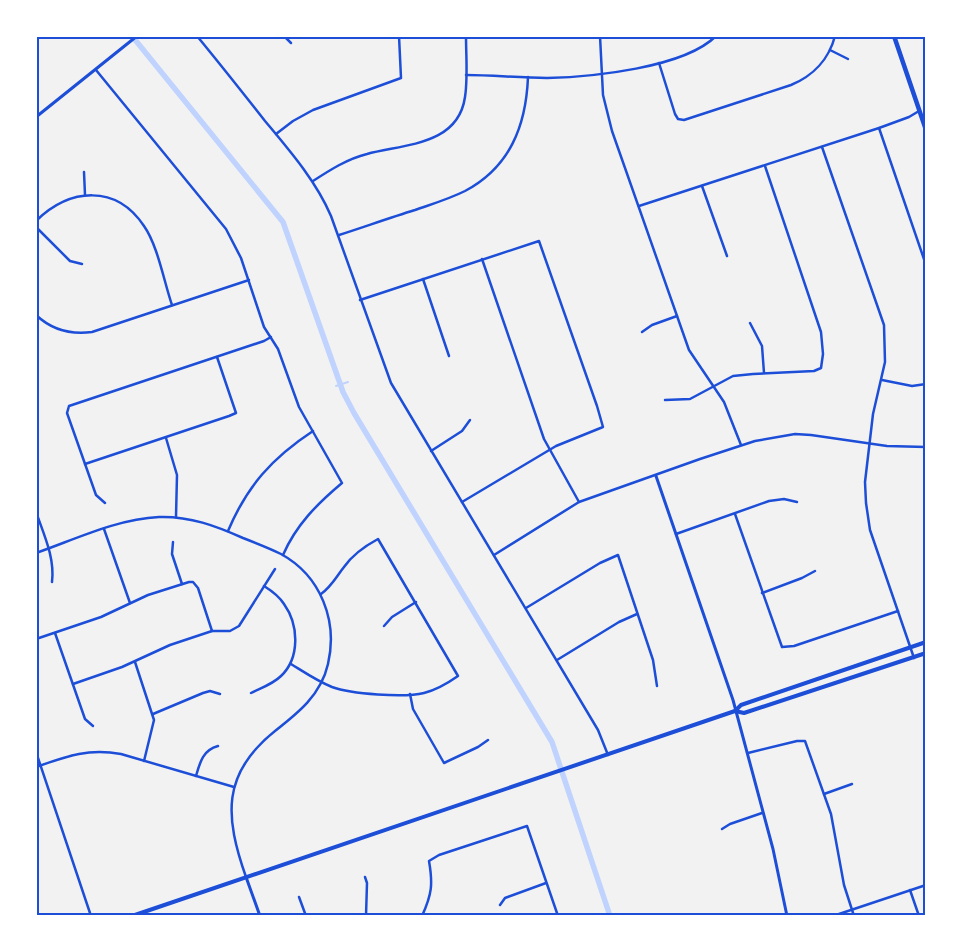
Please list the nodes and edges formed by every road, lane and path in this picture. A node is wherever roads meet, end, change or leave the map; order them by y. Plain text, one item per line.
1 (137, 36) edge
2 (198, 36) edge
3 (284, 36) edge
4 (399, 36) edge
5 (466, 36) edge
6 (600, 36) edge
7 (716, 36) edge
8 (835, 36) edge
9 (894, 36) edge
10 (291, 43) dead end
11 (830, 50) junction
12 (848, 59) dead end
13 (660, 63) junction
14 (96, 70) junction
15 (601, 73) junction
16 (466, 75) junction
17 (528, 78) junction
18 (919, 111) junction
19 (36, 117) edge
20 (879, 128) junction
21 (926, 130) edge
22 (276, 134) junction
23 (822, 146) junction
24 (765, 166) junction
25 (84, 172) dead end
26 (313, 181) junction
27 (702, 186) junction
28 (85, 194) junction
29 (639, 206) junction
30 (36, 221) edge
31 (36, 227) edge
32 (338, 235) junction
33 (727, 256) dead end
34 (482, 259) junction
35 (82, 264) dead end
36 (926, 265) edge
37 (423, 279) junction
38 (248, 280) junction
39 (360, 300) junction
40 (172, 305) junction
41 (36, 315) edge
42 (678, 316) junction
43 (750, 323) dead end
44 (642, 332) dead end
45 (271, 337) junction
46 (217, 356) junction
47 (449, 356) dead end
48 (764, 374) junction
49 (882, 380) junction
50 (926, 384) edge
51 (714, 387) junction
52 (665, 400) dead end
53 (470, 420) dead end
54 (313, 431) junction
55 (166, 437) junction
56 (870, 443) junction
57 (741, 445) junction
58 (926, 447) edge
59 (550, 450) junction
60 (431, 451) junction
61 (85, 464) junction
62 (656, 476) junction
63 (462, 502) junction
64 (579, 502) junction
65 (797, 502) dead end
66 (105, 503) dead end
67 (36, 512) edge
68 (735, 514) junction
69 (176, 518) junction
70 (104, 530) junction
71 (228, 531) junction
72 (676, 534) junction
73 (173, 542) dead end
74 (48, 549) junction
75 (36, 553) edge
76 (283, 555) junction
77 (494, 555) junction
78 (275, 569) dead end
79 (815, 571) dead end
80 (52, 582) dead end
81 (182, 584) junction
82 (264, 586) junction
83 (762, 593) junction
84 (321, 594) junction
85 (416, 602) junction
86 (130, 603) junction
87 (526, 608) junction
88 (898, 611) junction
89 (637, 614) junction
90 (384, 626) dead end
91 (212, 631) junction
92 (55, 633) junction
93 (36, 639) edge
94 (926, 642) edge
95 (910, 648) junction
96 (926, 653) edge
97 (914, 658) junction
98 (557, 660) junction
99 (135, 662) junction
100 (291, 664) junction
101 (321, 682) junction
102 (73, 684) junction
103 (657, 686) dead end
104 (251, 693) dead end
105 (220, 694) dead end
106 (410, 694) junction
107 (735, 711) junction
108 (152, 714) junction
109 (93, 726) dead end
110 (488, 740) dead end
111 (218, 746) dead end
112 (36, 752) edge
113 (748, 752) junction
114 (608, 755) junction
115 (144, 761) junction
116 (41, 765) junction
117 (36, 766) edge
118 (196, 776) junction
119 (852, 784) dead end
120 (234, 787) junction
121 (824, 794) junction
122 (762, 813) junction
123 (722, 829) dead end
124 (246, 877) junction
125 (365, 877) dead end
126 (546, 883) junction
127 (926, 884) edge
128 (910, 890) junction
129 (299, 897) dead end
130 (500, 905) dead end
131 (852, 909) junction
132 (91, 916) edge
133 (132, 916) edge
134 (260, 916) edge
135 (306, 916) edge
136 (366, 916) edge
137 (422, 916) edge
138 (558, 916) edge
139 (787, 916) edge
140 (833, 916) edge
141 (854, 916) edge
142 (919, 916) edge

1 - 14 street
2 - 22 street
3 - 10 street
4 - 22 street
5 - 16 street
6 - 15 street
7 - 13 street
8 - 11 street
9 - 18 main road
11 - 12 street
11 - 13 street
13 - 15 street
14 - 19 street
14 - 38 street
15 - 17 street
15 - 29 street
16 - 17 street
16 - 26 street
17 - 32 street
18 - 20 street
18 - 21 main road
20 - 23 street
20 - 36 street
22 - 26 street
23 - 24 street
23 - 49 street
24 - 27 street
24 - 48 street
25 - 28 street
26 - 32 street
27 - 29 street
27 - 33 street
28 - 30 street
28 - 40 street
29 - 42 street
31 - 35 street
32 - 39 street
34 - 37 street
34 - 59 street
34 - 59 street
37 - 39 street
37 - 47 street
38 - 40 street
38 - 45 street
39 - 60 street
40 - 41 street
42 - 44 street
42 - 51 street
43 - 48 street
45 - 46 street
45 - 54 street
46 - 55 street
46 - 61 street
48 - 51 street
49 - 50 street
49 - 56 street
51 - 52 street
51 - 57 street
53 - 60 street
54 - 71 street
54 - 76 street
55 - 61 street
55 - 69 street
56 - 57 street
56 - 58 street
56 - 88 street
57 - 62 street
59 - 63 street
59 - 64 street
60 - 63 street
61 - 66 street
62 - 64 street
62 - 72 street
63 - 77 street
64 - 77 street
65 - 68 street
67 - 74 street
68 - 72 street
68 - 83 street
69 - 70 street
69 - 71 street
70 - 74 street
70 - 86 street
71 - 76 street
72 - 107 street
73 - 81 street
74 - 75 street
74 - 80 street
76 - 84 street
77 - 87 street
78 - 82 street
79 - 83 street
81 - 86 street
81 - 91 street
82 - 91 street
82 - 100 street
83 - 88 street
84 - 85 street
84 - 101 street
85 - 90 street
85 - 106 street
86 - 92 street
87 - 89 street
87 - 98 street
88 - 95 street
89 - 98 street
89 - 103 street
91 - 99 street
92 - 93 street
92 - 102 street
94 - 95 main road
95 - 97 street
95 - 107 main road
96 - 97 main road
97 - 107 main road
98 - 114 street
99 - 102 street
99 - 108 street
100 - 101 street
100 - 104 street
101 - 106 street
101 - 120 street
102 - 109 street
105 - 108 street
106 - 110 street
107 - 113 street
107 - 114 main road
108 - 115 street
111 - 118 street
112 - 116 street
113 - 121 street
113 - 122 street
114 - 124 main road
115 - 116 street
115 - 118 street
116 - 117 street
116 - 132 street
118 - 120 street
119 - 121 street
120 - 124 street
121 - 131 street
122 - 123 street
122 - 139 street
124 - 133 main road
124 - 134 street
125 - 136 street
126 - 130 street
126 - 137 street
126 - 138 street
127 - 128 street
128 - 131 street
128 - 142 street
129 - 135 street
131 - 140 street
131 - 141 street

